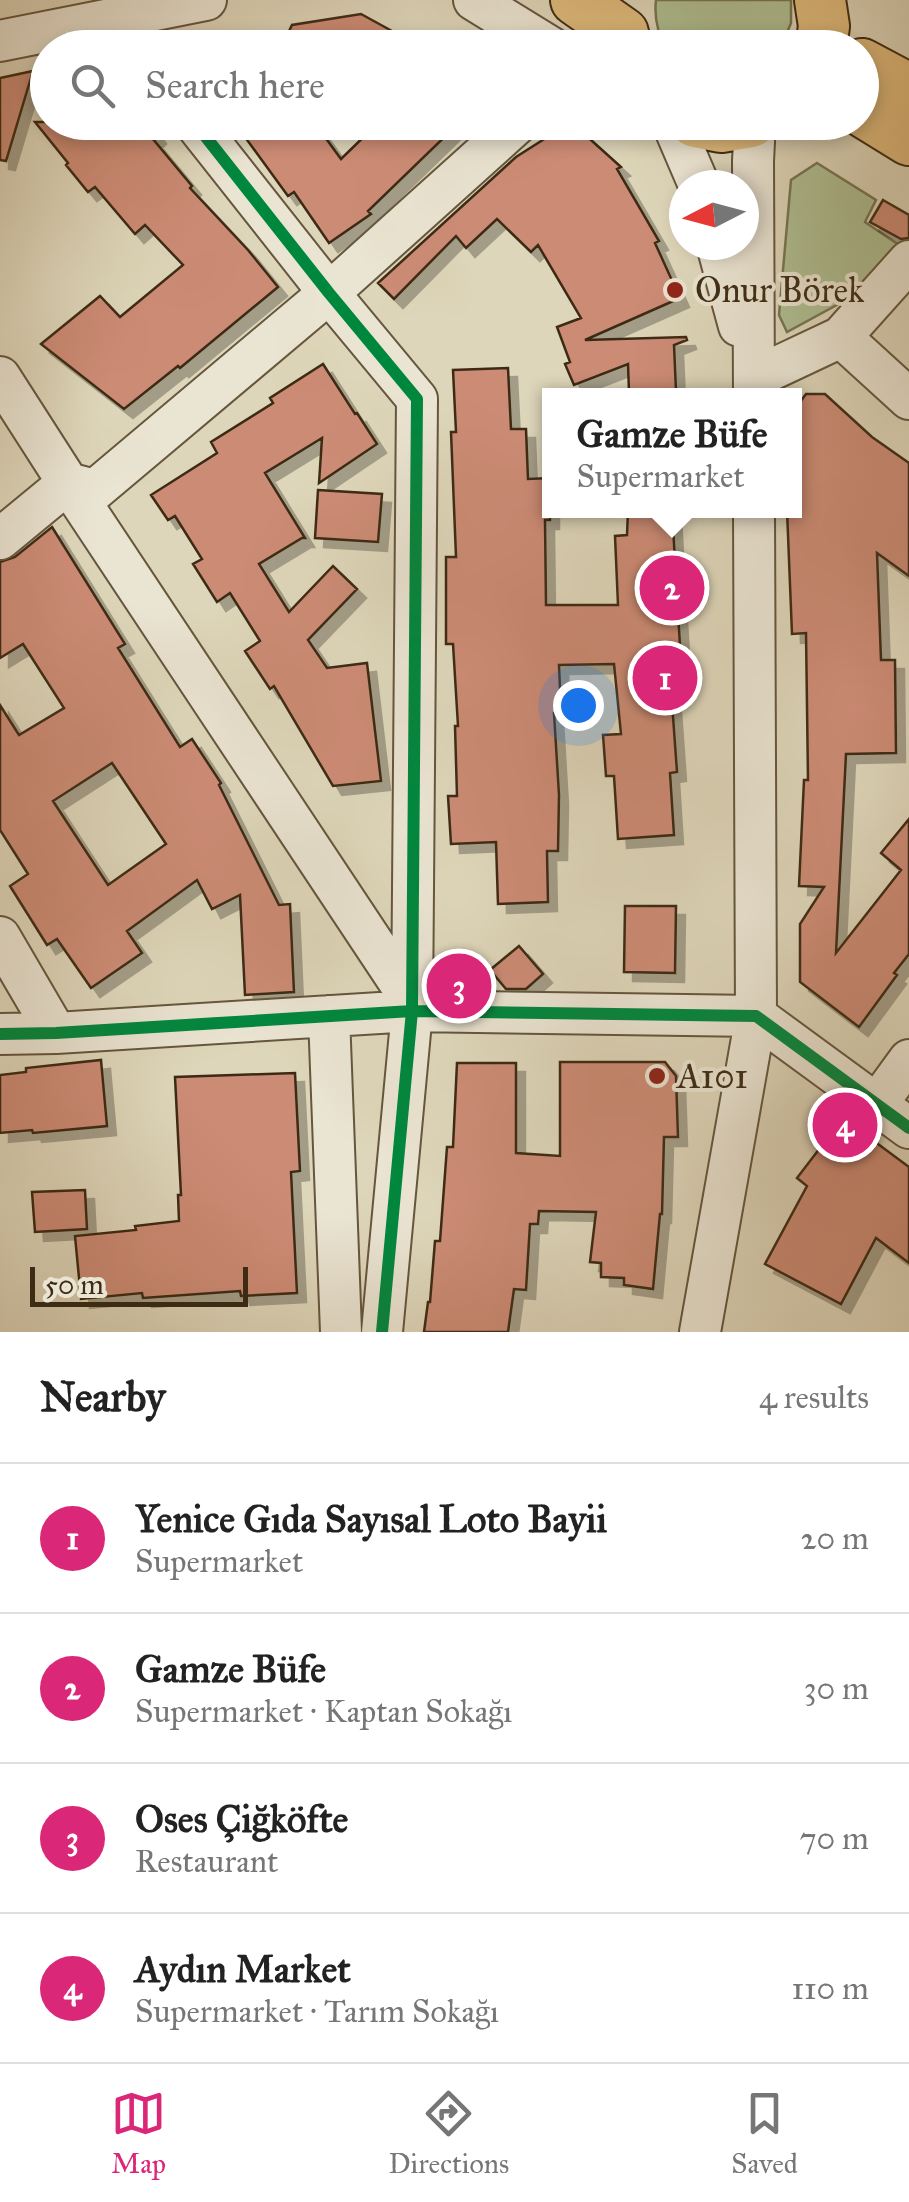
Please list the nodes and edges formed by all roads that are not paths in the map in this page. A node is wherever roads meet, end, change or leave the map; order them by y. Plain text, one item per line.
1 (206, 0) edge
2 (474, 0) edge
3 (576, 0) edge
4 (626, 27) edge
5 (131, 30) edge
6 (523, 30) edge
7 (30, 39) edge
8 (0, 41) edge
9 (879, 73) edge
10 (909, 89) edge
11 (879, 121) edge
12 (208, 140) edge
13 (499, 140) edge
14 (680, 140) edge
15 (753, 140) edge
16 (909, 140) edge
17 (693, 170) edge
18 (721, 260) edge
19 (909, 260) edge
20 (328, 293) junction
21 (841, 337) junction
22 (0, 377) edge
23 (754, 387) edge
24 (909, 399) edge
25 (68, 484) junction
26 (754, 518) edge
27 (0, 539) edge
28 (0, 937) edge
29 (411, 1005) junction
30 (329, 1016) junction
31 (756, 1016) junction
32 (56, 1033) junction
33 (0, 1034) edge
34 (909, 1060) edge
35 (877, 1104) junction
36 (909, 1128) edge
37 (341, 1332) edge
38 (382, 1332) edge
39 (700, 1332) edge

1 - 5 street
2 - 6 street
3 - 4 main road
7 - 8 street
9 - 10 main road
11 - 16 main road
12 - 20 street
13 - 20 street
14 - 17 street
15 - 23 street
18 - 23 street
19 - 21 street
20 - 25 street
20 - 29 street
21 - 23 street
21 - 24 street
22 - 25 street
25 - 27 street
25 - 29 street
26 - 31 street
28 - 32 street
29 - 30 street
29 - 31 street
29 - 38 street
30 - 32 street
30 - 37 street
31 - 35 street
31 - 39 street
32 - 33 street
34 - 35 street
35 - 36 street

